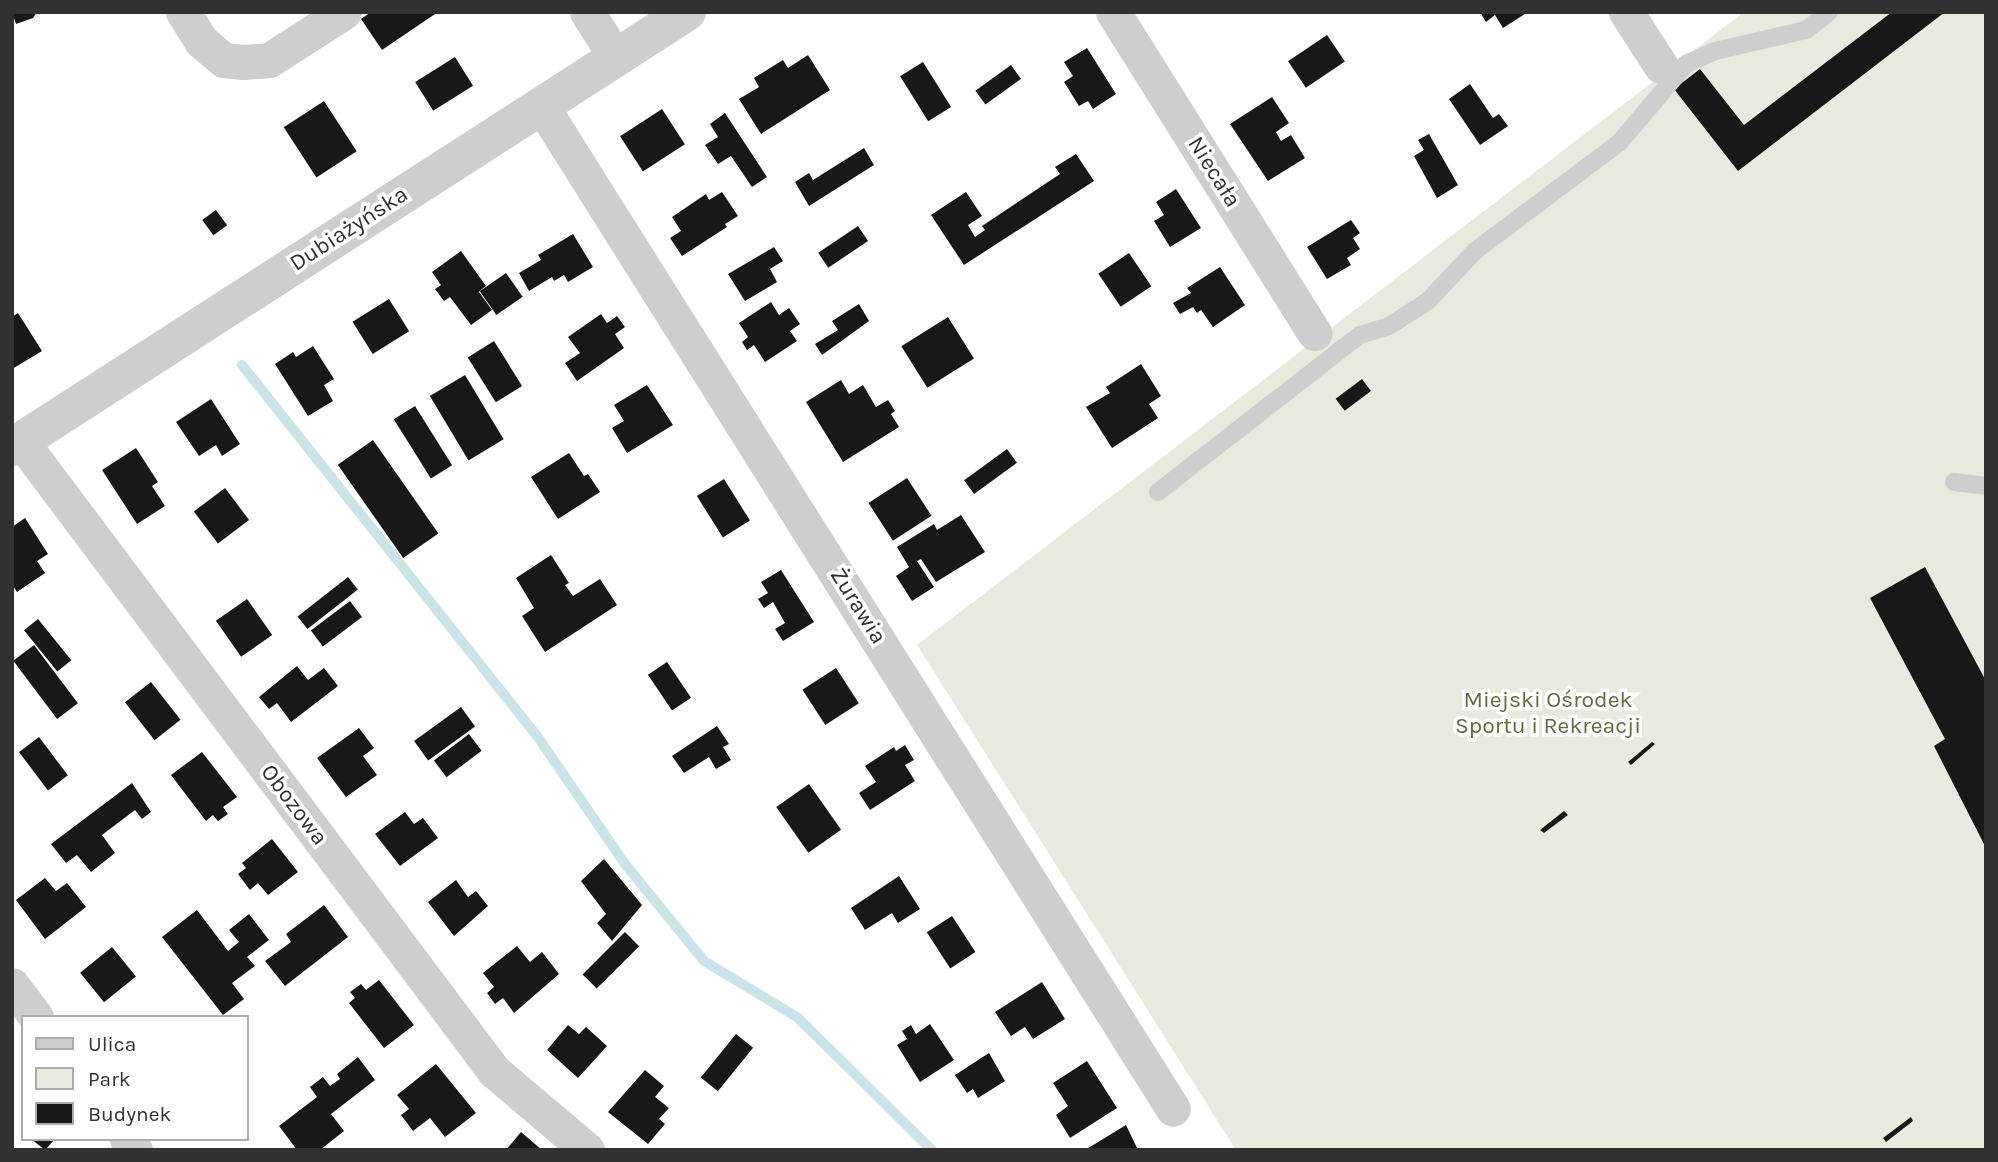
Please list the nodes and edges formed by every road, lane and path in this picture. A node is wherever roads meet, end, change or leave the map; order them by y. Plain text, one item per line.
1 (183, 12) edge
2 (344, 12) edge
3 (587, 12) edge
4 (687, 12) edge
5 (1113, 12) edge
6 (1626, 12) edge
7 (1829, 12) edge
8 (616, 58) junction
9 (1661, 66) dead end
10 (541, 105) junction
11 (1314, 333) dead end
12 (17, 444) edge
13 (1954, 482) dead end
14 (1986, 485) edge
15 (1158, 492) dead end
16 (12, 985) edge
17 (34, 1015) edge
18 (1174, 1109) dead end
19 (587, 1150) edge

1 - 2 street
3 - 8 street
4 - 8 street, Dubiażyńska
5 - 11 street, Niecała
6 - 9 street
7 - 15 lane
8 - 10 street, Dubiażyńska
10 - 12 street, Dubiażyńska
10 - 18 street, Żurawia
12 - 19 street, Obozowa
13 - 14 lane
16 - 17 street

